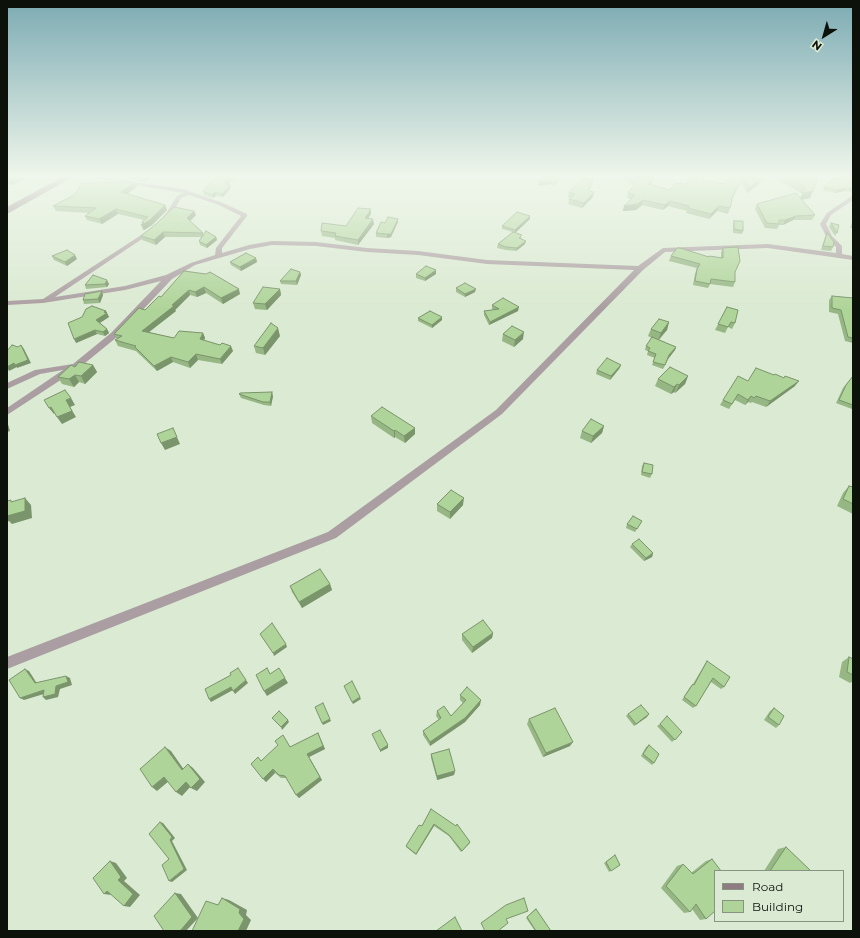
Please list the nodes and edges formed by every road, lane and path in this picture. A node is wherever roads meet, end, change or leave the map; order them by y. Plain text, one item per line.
1 (162, 221) edge
2 (240, 221) edge
3 (825, 221) edge
4 (218, 257) junction
5 (839, 257) junction
6 (853, 258) edge
7 (640, 268) junction
8 (169, 277) junction
9 (43, 301) junction
10 (7, 303) edge
11 (76, 366) junction
12 (7, 386) edge
13 (7, 412) edge
14 (7, 663) edge

1 - 9 street
2 - 4 street
3 - 5 street
4 - 7 street
4 - 8 street
5 - 6 street
5 - 7 street
7 - 14 street
8 - 9 street
8 - 11 street
9 - 10 street
11 - 12 street
11 - 13 street

